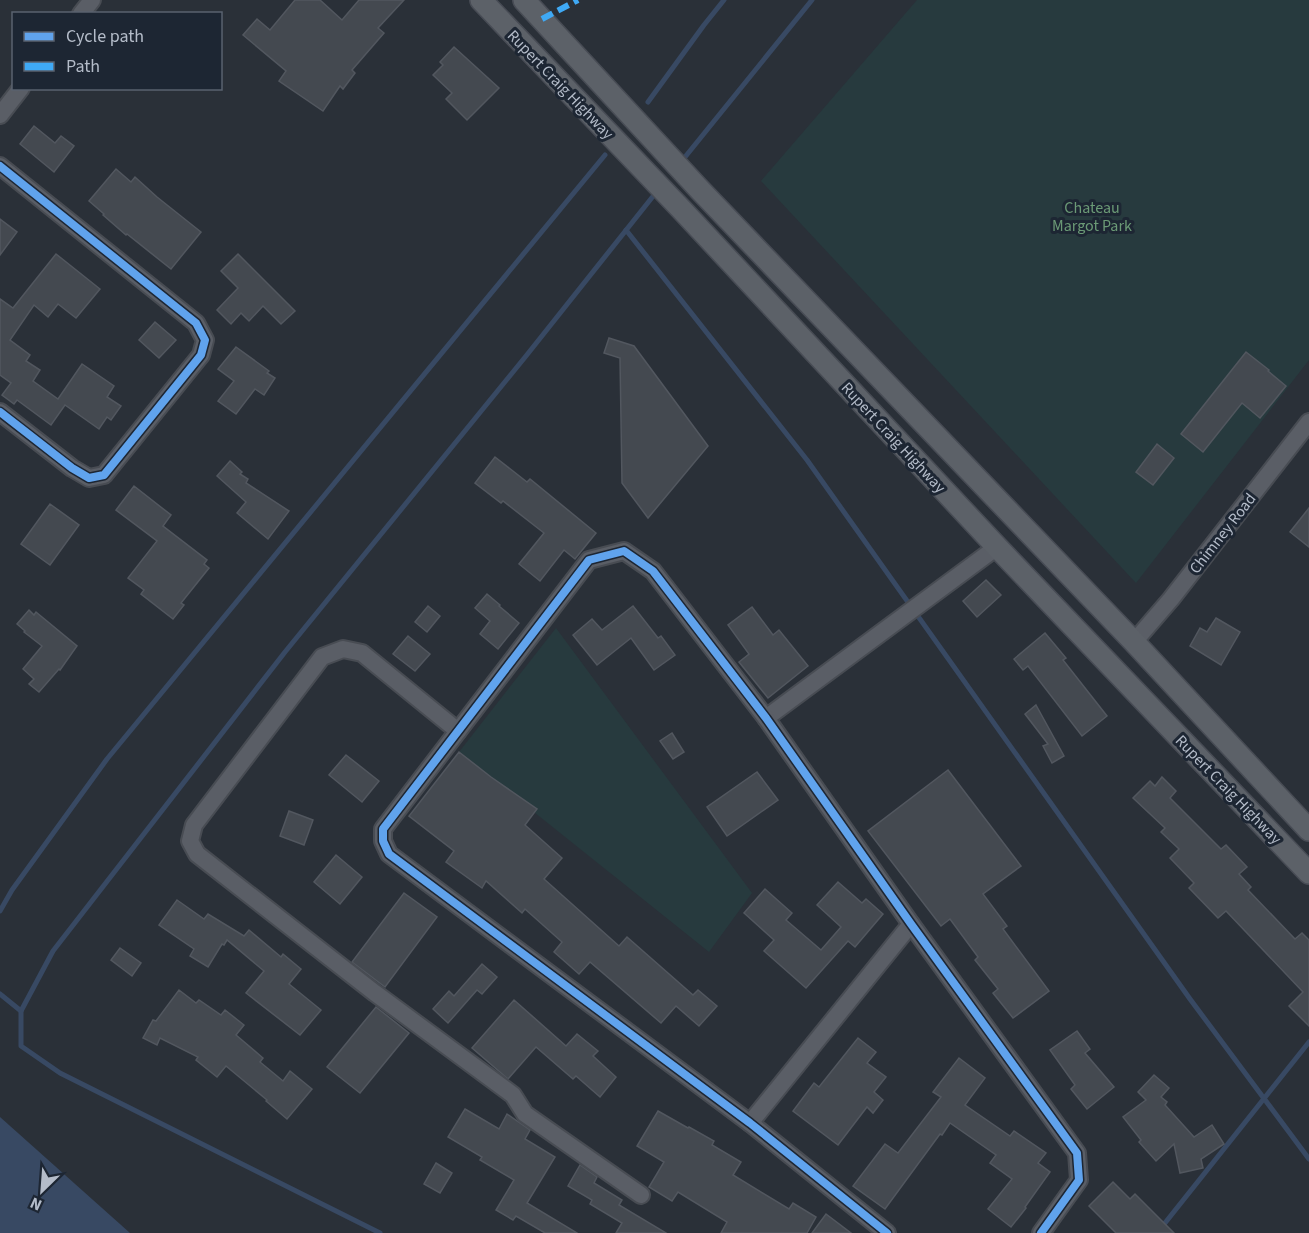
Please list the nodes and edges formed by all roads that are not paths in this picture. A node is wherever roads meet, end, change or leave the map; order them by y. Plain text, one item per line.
1 (92, 0) edge
2 (481, 0) edge
3 (524, 0) edge
4 (83, 12) edge
5 (19, 90) edge
6 (0, 115) edge
7 (0, 166) edge
8 (0, 412) edge
9 (1309, 422) edge
10 (997, 547) junction
11 (1134, 642) junction
12 (766, 718) junction
13 (458, 731) junction
14 (1309, 830) edge
15 (1309, 873) edge
16 (911, 924) junction
17 (750, 1124) junction
18 (641, 1195) dead end
19 (887, 1233) edge
20 (1041, 1233) edge

1 - 4 street
2 - 10 main road, Rupert Craig Highway
3 - 11 main road, Rupert Craig Highway
5 - 6 street
7 - 8 street
9 - 11 street, Chimney Road
10 - 12 street
10 - 15 main road, Rupert Craig Highway
11 - 14 main road, Rupert Craig Highway
12 - 13 street
12 - 16 street
13 - 17 street
13 - 18 street
16 - 17 street
16 - 20 street
17 - 19 street

